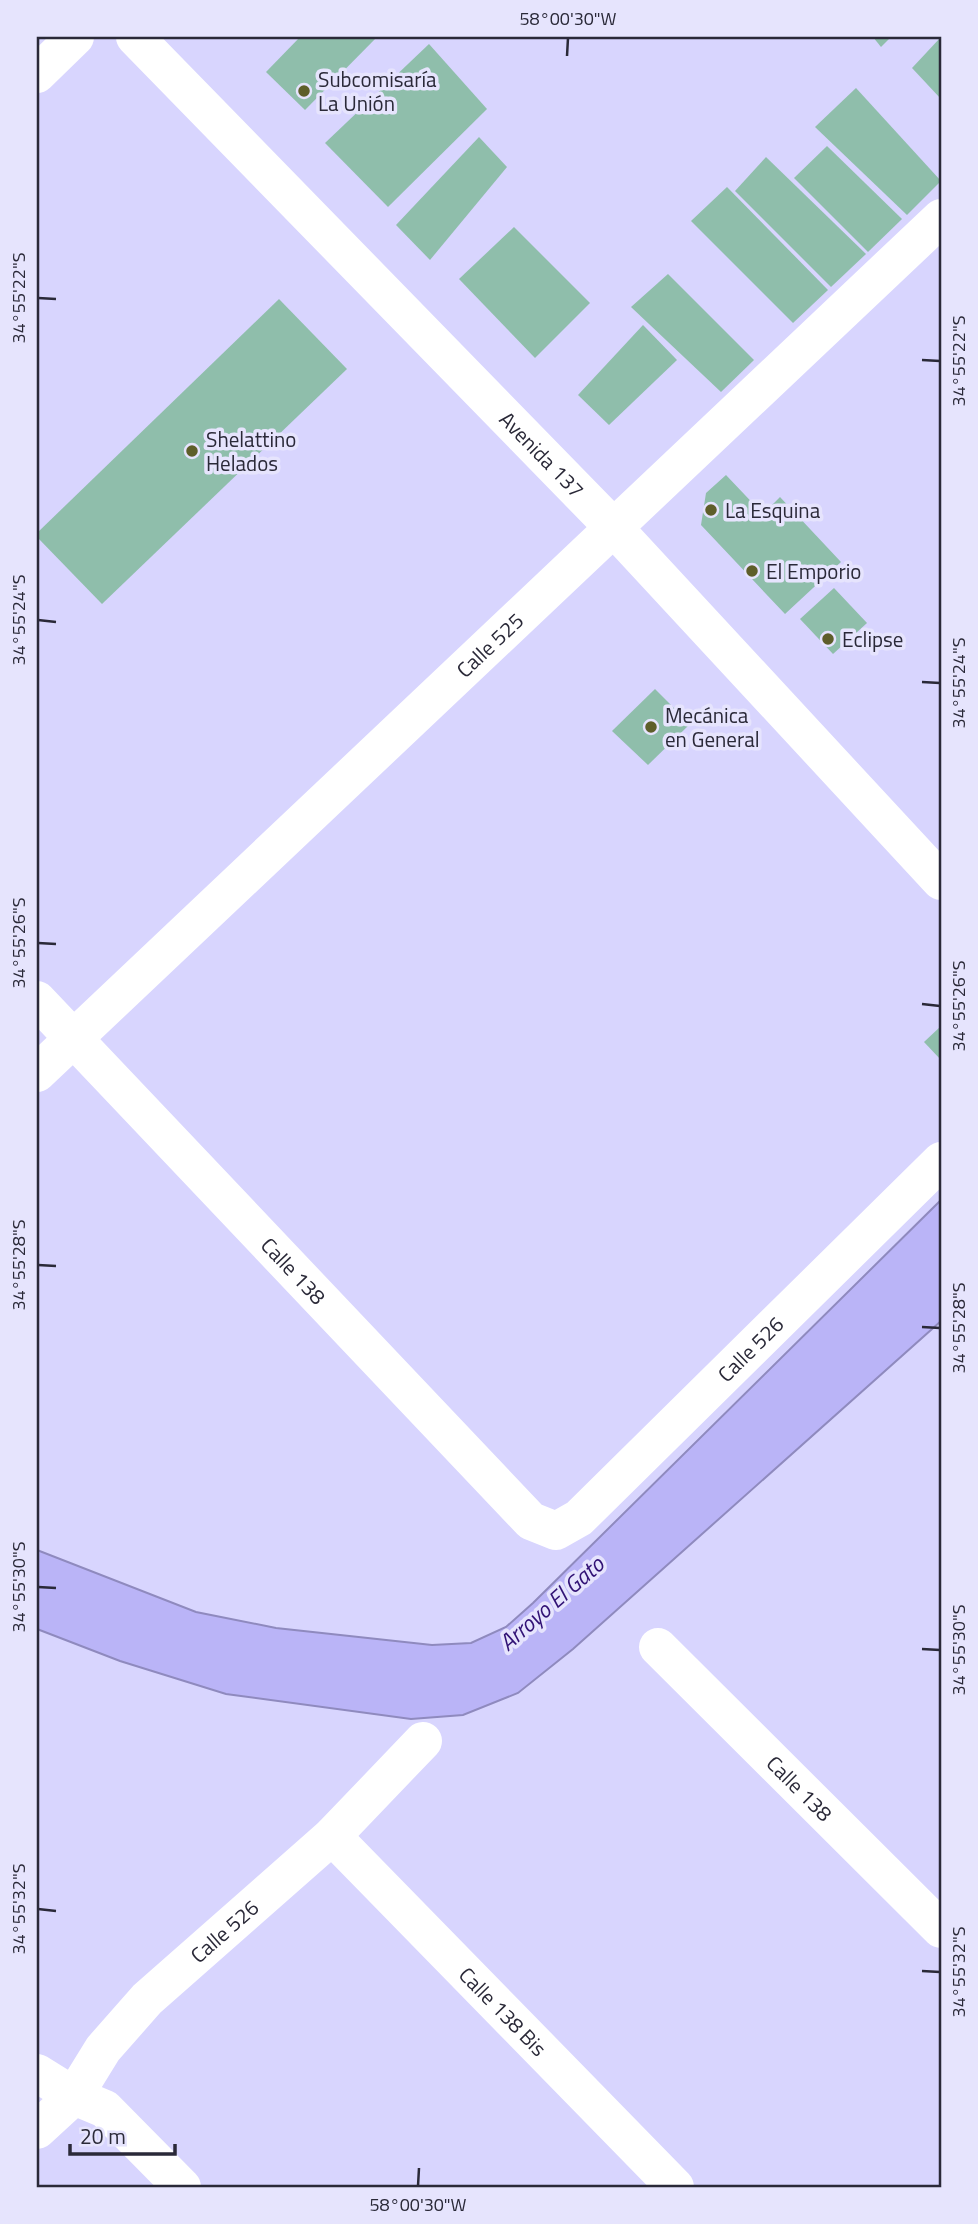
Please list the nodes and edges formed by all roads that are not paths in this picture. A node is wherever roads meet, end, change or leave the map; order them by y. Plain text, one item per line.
1 (75, 37) edge
2 (135, 37) edge
3 (37, 75) edge
4 (941, 218) edge
5 (613, 527) junction
6 (941, 881) edge
7 (37, 1000) edge
8 (74, 1037) junction
9 (37, 1073) edge
10 (941, 1161) edge
11 (556, 1531) joint
12 (658, 1647) dead end
13 (423, 1741) dead end
14 (332, 1836) junction
15 (941, 1930) edge
16 (37, 2073) edge
17 (74, 2095) junction
18 (37, 2130) edge
19 (182, 2187) edge
20 (675, 2187) edge

1 - 3 street
2 - 5 street, Avenida 137
4 - 5 street, Calle 525
5 - 6 street, Avenida 137
5 - 8 street, Calle 525
7 - 8 street, Calle 138
8 - 9 street, Calle 525
8 - 11 street, Calle 138
10 - 11 street, Calle 526
12 - 15 street, Calle 138
13 - 14 street, Calle 526
14 - 17 street, Calle 526
14 - 20 street, Calle 138 Bis
16 - 17 street
17 - 18 street, Calle 526
17 - 19 street

